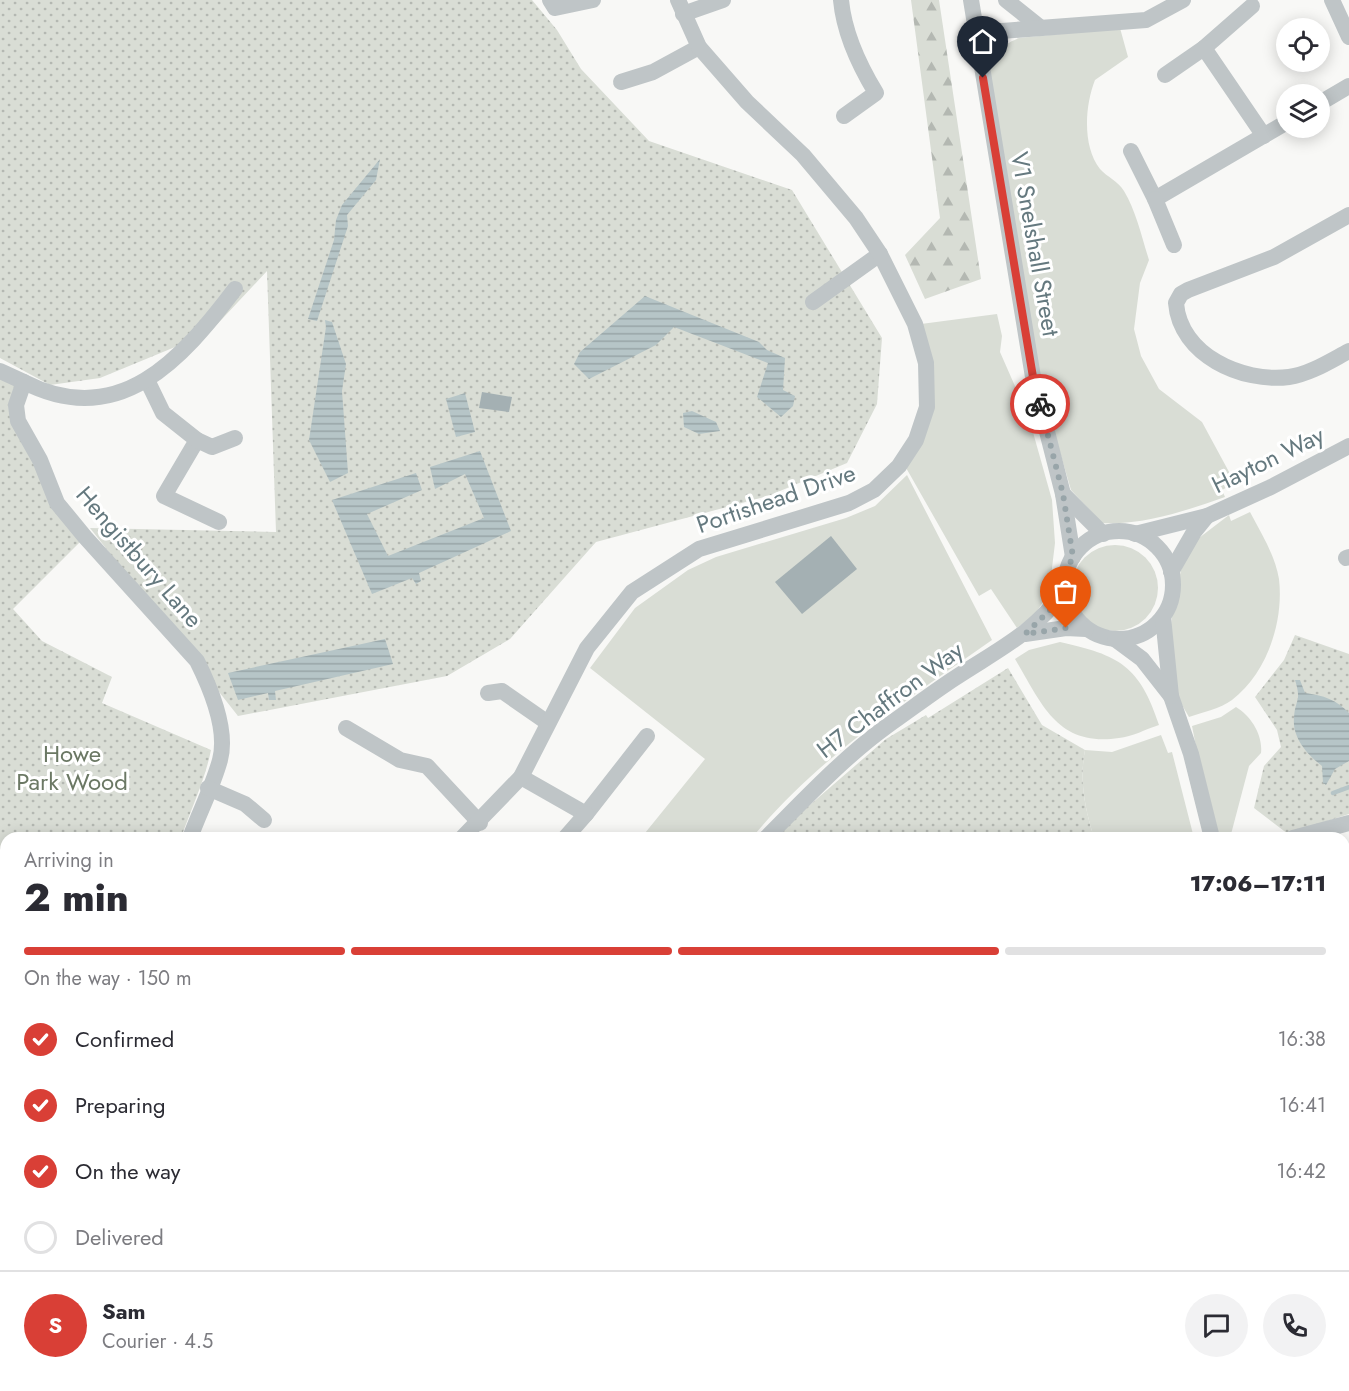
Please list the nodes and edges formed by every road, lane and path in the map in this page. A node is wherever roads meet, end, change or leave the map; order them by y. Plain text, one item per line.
1 (550, 0) edge
2 (593, 0) edge
3 (723, 0) edge
4 (841, 0) edge
5 (970, 0) edge
6 (1006, 0) edge
7 (1183, 0) edge
8 (1332, 0) edge
9 (1252, 6) dead end
10 (681, 7) edge
11 (1041, 28) junction
12 (975, 33) junction
13 (1349, 37) edge
14 (699, 47) junction
15 (1204, 48) junction
16 (1165, 75) dead end
17 (621, 82) dead end
18 (1349, 86) edge
19 (1330, 97) edge
20 (844, 116) dead end
21 (1276, 129) edge
22 (1264, 136) junction
23 (1131, 151) dead end
24 (1155, 199) junction
25 (1349, 215) edge
26 (1174, 245) dead end
27 (880, 254) junction
28 (235, 289) dead end
29 (813, 302) dead end
30 (1349, 351) edge
31 (0, 371) edge
32 (147, 380) junction
33 (24, 382) junction
34 (236, 438) dead end
35 (197, 440) junction
36 (1349, 446) edge
37 (1063, 494) junction
38 (1208, 516) junction
39 (219, 522) dead end
40 (1103, 534) junction
41 (1135, 534) junction
42 (1073, 557) junction
43 (1171, 572) junction
44 (1065, 590) junction
45 (1162, 617) junction
46 (1086, 629) junction
47 (1025, 634) junction
48 (1115, 639) junction
49 (488, 693) dead end
50 (1171, 696) junction
51 (548, 723) junction
52 (346, 728) dead end
53 (647, 736) dead end
54 (521, 777) junction
55 (208, 788) junction
56 (586, 814) junction
57 (264, 822) dead end
58 (1349, 823) edge
59 (192, 832) edge
60 (472, 832) edge
61 (474, 832) edge
62 (570, 832) edge
63 (772, 832) edge
64 (1210, 832) edge
65 (1315, 832) edge

1 - 2 street
3 - 10 street
4 - 20 street
5 - 12 street, V1 Snelshall Street
6 - 11 street
7 - 11 street
8 - 13 street
9 - 15 street
10 - 14 street, Portishead Drive
11 - 12 street
12 - 37 street, V1 Snelshall Street
14 - 17 street
14 - 27 street, Portishead Drive
15 - 16 street
15 - 22 street
18 - 19 street
21 - 22 street
22 - 24 street
23 - 24 street
24 - 26 street
25 - 30 street
27 - 29 street
27 - 51 street, Portishead Drive
28 - 32 street
31 - 33 street
32 - 33 street
32 - 35 street
33 - 55 street, Hengistbury Lane
34 - 35 street
35 - 39 street
36 - 38 street, Hayton Way
37 - 40 street
37 - 42 street, V1 Snelshall Street
38 - 41 street, Hayton Way
38 - 43 street, Hayton Way
40 - 41 street
40 - 42 street
41 - 43 street
42 - 44 street
43 - 45 street
44 - 46 street
44 - 47 street, H7 Chaffron Way
45 - 48 street
45 - 50 street
46 - 47 street, H7 Chaffron Way
46 - 48 street
47 - 63 street, H7 Chaffron Way
48 - 50 street
49 - 51 street
50 - 64 street
51 - 54 street, Portishead Drive
52 - 60 street
53 - 56 street
54 - 56 street
54 - 61 street, Portishead Drive
55 - 57 street
55 - 59 street, Hengistbury Lane
56 - 62 street
58 - 65 street

